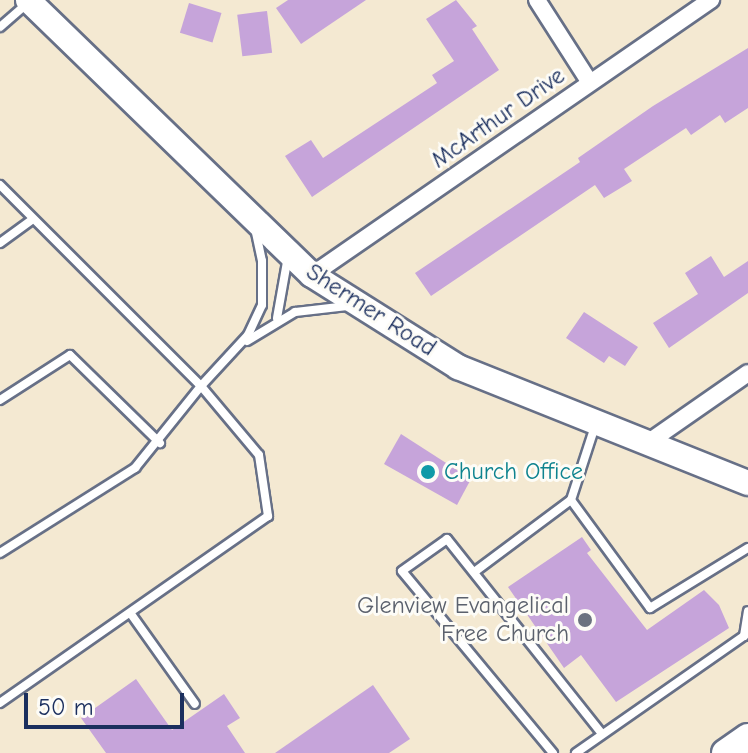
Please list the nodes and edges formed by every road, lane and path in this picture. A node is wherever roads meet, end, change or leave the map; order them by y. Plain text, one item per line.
1 (29, 0) edge
2 (537, 0) edge
3 (711, 0) edge
4 (0, 27) edge
5 (590, 83) junction
6 (0, 185) edge
7 (252, 217) junction
8 (30, 221) junction
9 (0, 243) edge
10 (288, 252) junction
11 (312, 275) junction
12 (360, 305) junction
13 (277, 318) junction
14 (233, 351) junction
15 (748, 373) edge
16 (201, 386) junction
17 (0, 400) edge
18 (596, 425) junction
19 (160, 443) junction
20 (646, 444) junction
21 (748, 483) edge
22 (571, 500) junction
23 (748, 548) edge
24 (0, 553) edge
25 (477, 570) junction
26 (748, 611) edge
27 (131, 614) junction
28 (0, 703) edge
29 (195, 704) dead end
30 (602, 734) junction
31 (748, 737) edge
32 (553, 753) edge
33 (576, 753) edge
34 (725, 753) edge

1 - 4 lane
1 - 7 main road, Shermer Road
2 - 5 street
3 - 5 street, McArthur Drive
5 - 11 street, McArthur Drive
6 - 8 lane
7 - 10 main road, Shermer Road
7 - 14 lane
8 - 9 lane
8 - 16 lane
10 - 11 main road, Shermer Road
10 - 13 lane
11 - 12 main road, Shermer Road
12 - 13 lane
12 - 18 main road, Shermer Road
13 - 14 lane
14 - 16 lane
15 - 20 street
16 - 19 lane
16 - 27 lane
17 - 19 lane
18 - 20 main road, Shermer Road
18 - 22 lane
19 - 24 lane
20 - 21 main road, Shermer Road
22 - 23 lane
22 - 25 lane
25 - 30 lane
25 - 32 lane
26 - 30 lane
27 - 28 lane
27 - 29 lane
30 - 33 lane
31 - 34 main road

